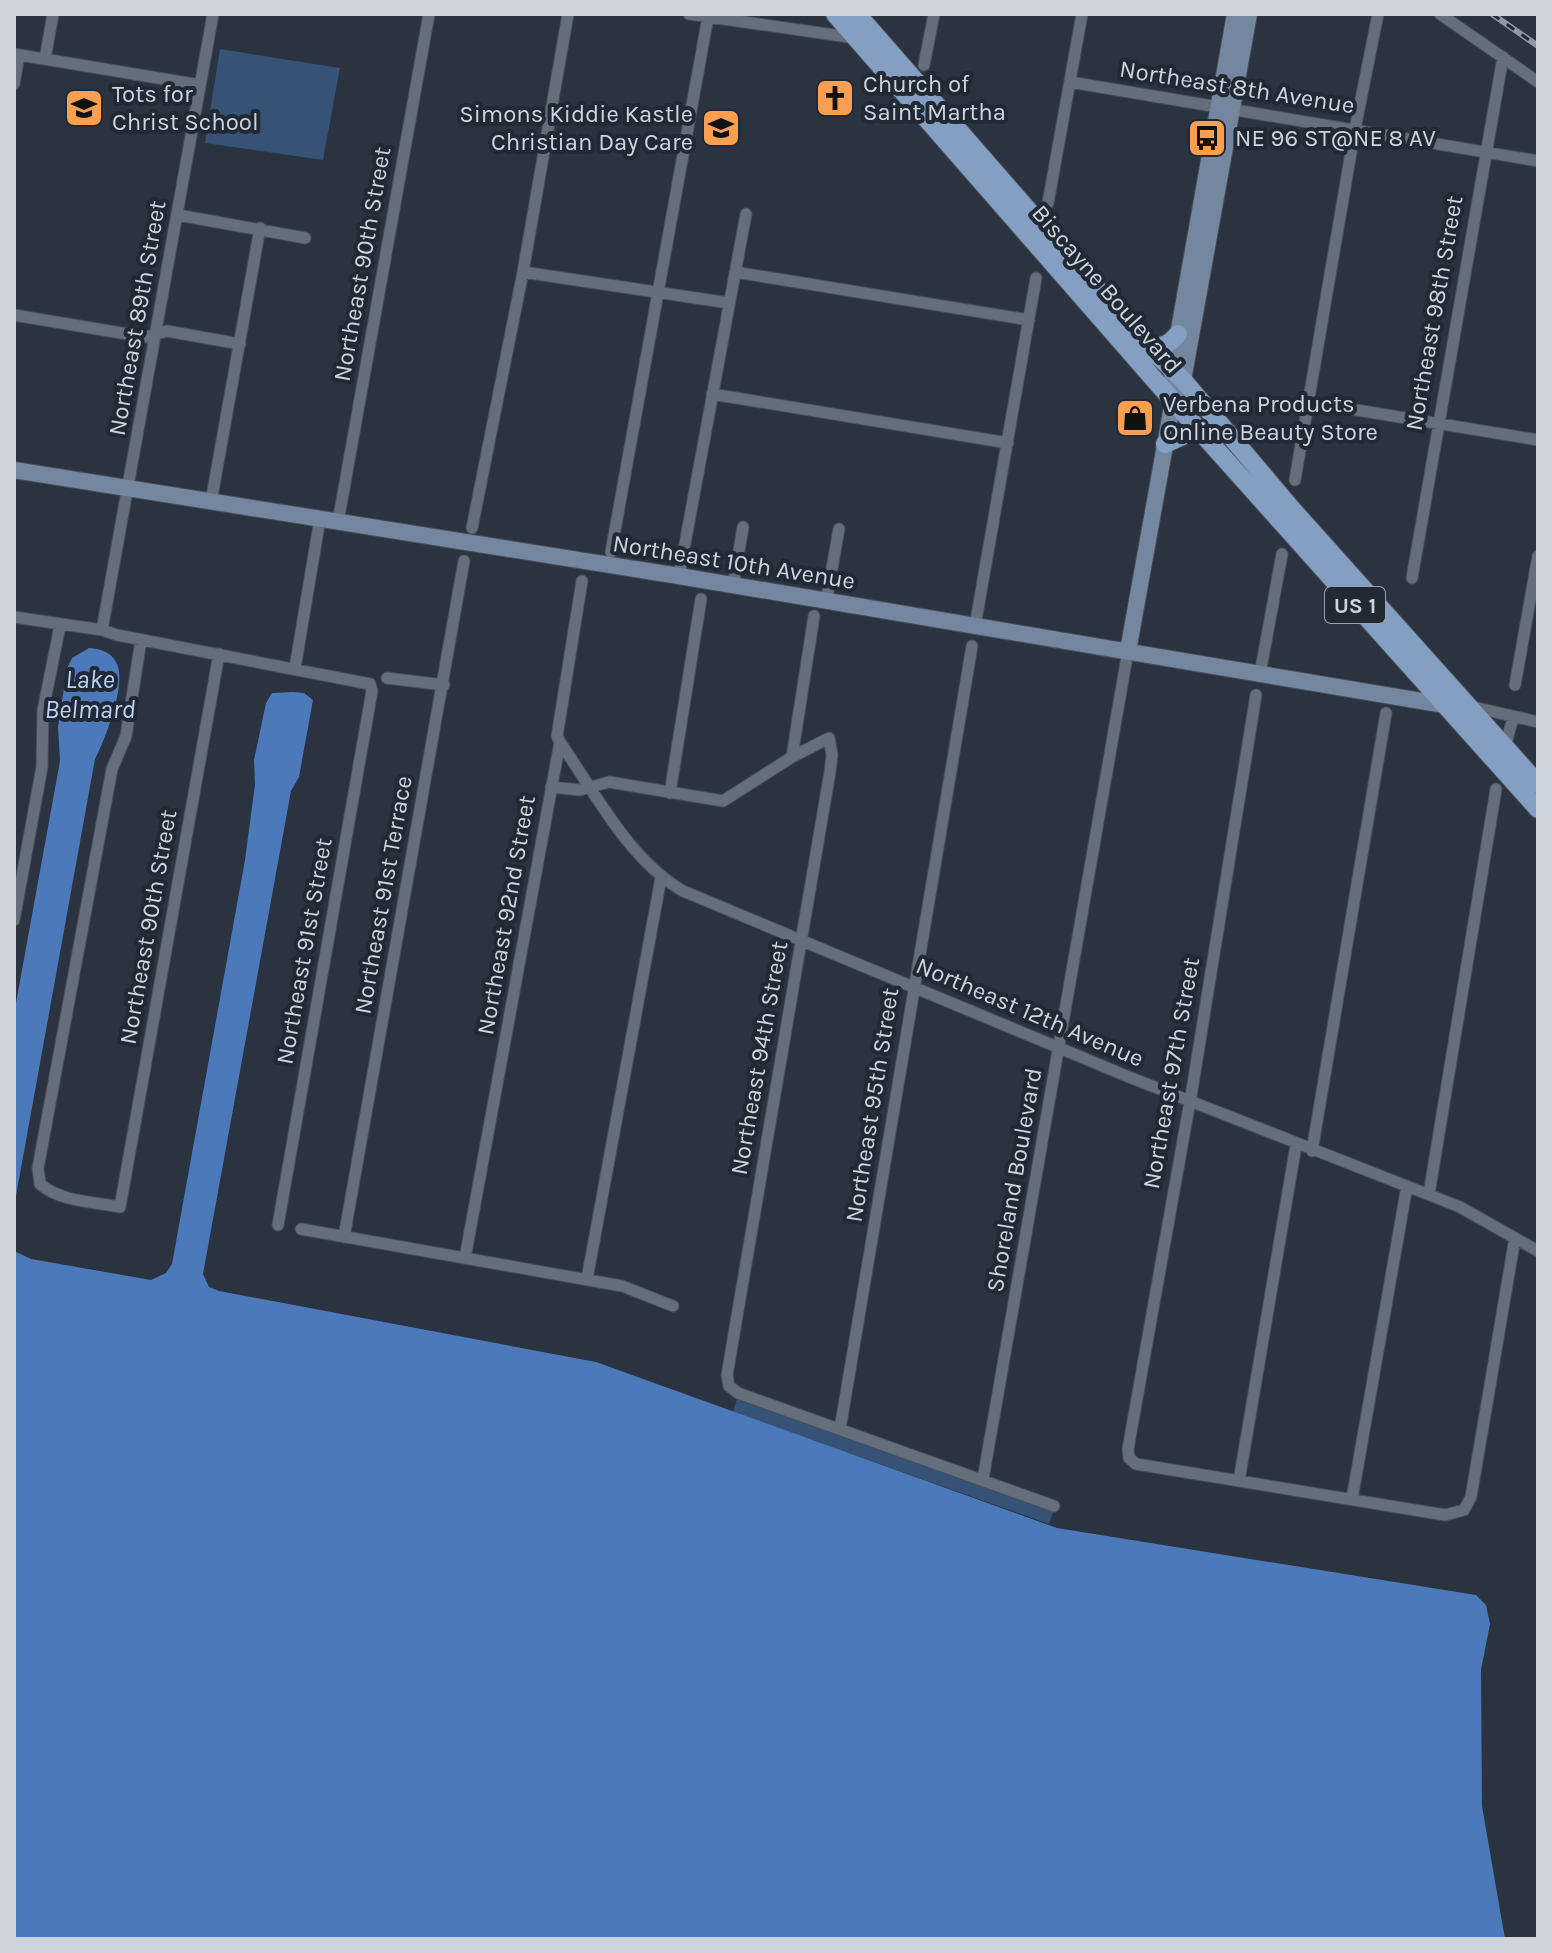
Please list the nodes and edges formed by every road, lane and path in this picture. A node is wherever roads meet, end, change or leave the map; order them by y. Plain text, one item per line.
1 (53, 14) edge
2 (213, 14) edge
3 (429, 14) edge
4 (568, 14) edge
5 (689, 14) edge
6 (789, 14) edge
7 (835, 14) edge
8 (857, 14) edge
9 (934, 14) edge
10 (1082, 14) edge
11 (1235, 14) edge
12 (1249, 14) edge
13 (1378, 14) edge
14 (1440, 14) edge
15 (708, 17) junction
16 (786, 29) junction
17 (856, 38) junction
18 (886, 46) junction
19 (17, 54) edge
20 (1503, 57) junction
21 (45, 59) junction
22 (924, 65) dead end
23 (1070, 82) junction
24 (1538, 82) edge
25 (14, 84) edge
26 (200, 85) junction
27 (1225, 109) junction
28 (1355, 129) junction
29 (1484, 152) junction
30 (959, 156) junction
31 (1538, 161) edge
32 (991, 168) junction
33 (1048, 203) dead end
34 (746, 214) dead end
35 (178, 215) junction
36 (260, 228) junction
37 (305, 238) dead end
38 (523, 272) junction
39 (735, 272) junction
40 (1036, 278) dead end
41 (657, 292) junction
42 (729, 303) junction
43 (14, 315) edge
44 (1029, 320) junction
45 (156, 332) junction
46 (1178, 334) junction
47 (240, 344) junction
48 (1145, 344) junction
49 (1177, 375) junction
50 (712, 394) junction
51 (1173, 401) junction
52 (1308, 402) junction
53 (1437, 423) junction
54 (1203, 434) junction
55 (1538, 440) edge
56 (1008, 443) junction
57 (1165, 444) junction
58 (14, 470) edge
59 (1295, 480) dead end
60 (128, 488) junction
61 (211, 502) junction
62 (320, 519) junction
63 (338, 522) junction
64 (743, 527) dead end
65 (472, 528) dead end
66 (839, 529) dead end
67 (611, 552) dead end
68 (1282, 554) dead end
69 (1538, 556) edge
70 (464, 561) dead end
71 (679, 576) junction
72 (1412, 578) dead end
73 (582, 581) dead end
74 (733, 586) junction
75 (701, 599) dead end
76 (826, 602) junction
77 (814, 616) dead end
78 (14, 617) edge
79 (60, 626) junction
80 (975, 626) junction
81 (102, 630) junction
82 (141, 640) junction
83 (972, 646) dead end
84 (1128, 651) junction
85 (219, 654) junction
86 (295, 668) junction
87 (1260, 674) junction
88 (387, 678) dead end
89 (444, 685) junction
90 (1515, 685) dead end
91 (1256, 695) dead end
92 (1445, 705) junction
93 (1468, 706) junction
94 (1386, 713) dead end
95 (1513, 718) junction
96 (1538, 722) edge
97 (560, 742) junction
98 (1505, 747) junction
99 (792, 757) junction
100 (1538, 784) edge
101 (590, 785) junction
102 (551, 787) junction
103 (1496, 789) dead end
104 (670, 793) junction
105 (1538, 809) edge
106 (661, 878) junction
107 (14, 920) edge
108 (801, 943) junction
109 (914, 987) junction
110 (1060, 1048) junction
111 (1188, 1100) junction
112 (1296, 1145) junction
113 (1312, 1151) junction
114 (1407, 1186) junction
115 (1429, 1194) junction
116 (278, 1225) dead end
117 (301, 1229) dead end
118 (344, 1237) junction
119 (1515, 1238) junction
120 (1538, 1251) edge
121 (465, 1258) junction
122 (587, 1279) junction
123 (673, 1306) dead end
124 (840, 1429) junction
125 (983, 1479) junction
126 (1239, 1481) junction
127 (1352, 1499) junction
128 (1054, 1506) dead end

1 - 21 street
2 - 26 street, Northeast 89th Street
3 - 63 street, Northeast 90th Street
4 - 38 street
5 - 15 street
6 - 16 street
7 - 17 main road, Biscayne Boulevard / US 1
8 - 18 main road, Biscayne Boulevard / US 1
9 - 22 street
10 - 23 street
11 - 27 street
12 - 27 street
13 - 28 street
14 - 20 street
15 - 16 street
15 - 41 street
16 - 17 street
17 - 18 main road
17 - 30 main road, Biscayne Boulevard / US 1
18 - 32 main road, Biscayne Boulevard / US 1
19 - 21 street
19 - 25 street
20 - 24 street
20 - 29 street, Northeast 98th Street
21 - 26 street
23 - 27 street, Northeast 8th Avenue
23 - 33 street
26 - 35 street, Northeast 89th Street
27 - 28 street, Northeast 8th Avenue
27 - 46 street
27 - 49 street
28 - 29 street, Northeast 8th Avenue
28 - 52 street
29 - 31 street, Northeast 8th Avenue
29 - 53 street, Northeast 98th Street
30 - 32 main road
30 - 51 main road, Biscayne Boulevard / US 1
32 - 48 main road, Biscayne Boulevard / US 1
34 - 39 street
35 - 36 street
35 - 45 street, Northeast 89th Street
36 - 37 street
36 - 47 street
38 - 41 street
38 - 65 street
39 - 42 street
39 - 44 street
40 - 44 street
41 - 42 street
41 - 67 street
42 - 50 street
43 - 45 street
44 - 56 street
45 - 47 street
45 - 60 street, Northeast 89th Street
46 - 48 main road
46 - 49 street
47 - 61 street
48 - 49 main road, Biscayne Boulevard / US 1
49 - 51 street
49 - 93 main road, Biscayne Boulevard / US 1
50 - 56 street
50 - 71 street
51 - 54 main road, Biscayne Boulevard / US 1
51 - 57 street
52 - 53 street
52 - 59 street
53 - 55 street
53 - 72 street, Northeast 98th Street
54 - 57 main road
54 - 92 main road, Biscayne Boulevard / US 1
56 - 80 street
57 - 84 street
58 - 60 street, Northeast 10th Avenue
60 - 61 street, Northeast 10th Avenue
60 - 81 street, Northeast 89th Street
61 - 62 street, Northeast 10th Avenue
62 - 63 street, Northeast 10th Avenue
62 - 86 street
63 - 71 street, Northeast 10th Avenue
64 - 74 street
66 - 76 street
68 - 87 street
69 - 90 street
70 - 89 street, Northeast 91st Terrace
71 - 74 street, Northeast 10th Avenue
73 - 97 street, Northeast 92nd Street
74 - 76 street, Northeast 10th Avenue
75 - 104 street
76 - 80 street, Northeast 10th Avenue
77 - 99 street
78 - 79 street
79 - 81 street
79 - 107 street
80 - 84 street, Northeast 10th Avenue
81 - 82 street
82 - 85 street
82 - 85 street, Northeast 90th Street
83 - 109 street, Northeast 95th Street
84 - 87 street, Northeast 10th Avenue
84 - 110 street, Shoreland Boulevard
85 - 86 street
86 - 116 street, Northeast 91st Street
87 - 92 street, Northeast 10th Avenue
88 - 89 street
89 - 118 street, Northeast 91st Terrace
91 - 111 street, Northeast 97th Street
92 - 105 main road, Biscayne Boulevard / US 1
93 - 95 street
93 - 98 main road, Biscayne Boulevard / US 1
94 - 113 street
95 - 96 street
95 - 98 street
97 - 101 street, Northeast 12th Avenue
97 - 102 street, Northeast 92nd Street
98 - 100 main road, Biscayne Boulevard / US 1
99 - 104 street
99 - 108 street, Northeast 94th Street
101 - 102 street
101 - 104 street
101 - 106 street, Northeast 12th Avenue
102 - 121 street, Northeast 92nd Street
103 - 115 street
106 - 108 street, Northeast 12th Avenue
106 - 122 street
108 - 109 street, Northeast 12th Avenue
108 - 124 street, Northeast 94th Street
109 - 110 street, Northeast 12th Avenue
109 - 124 street, Northeast 95th Street
110 - 111 street, Northeast 12th Avenue
110 - 125 street, Shoreland Boulevard
111 - 112 street, Northeast 12th Avenue
111 - 126 street, Northeast 97th Street
112 - 113 street, Northeast 12th Avenue
112 - 126 street
113 - 114 street, Northeast 12th Avenue
114 - 115 street, Northeast 12th Avenue
114 - 127 street
115 - 119 street, Northeast 12th Avenue
117 - 118 street
118 - 121 street
119 - 120 street, Northeast 12th Avenue
119 - 127 street
121 - 122 street
122 - 123 street
124 - 125 street
125 - 128 street
126 - 127 street

